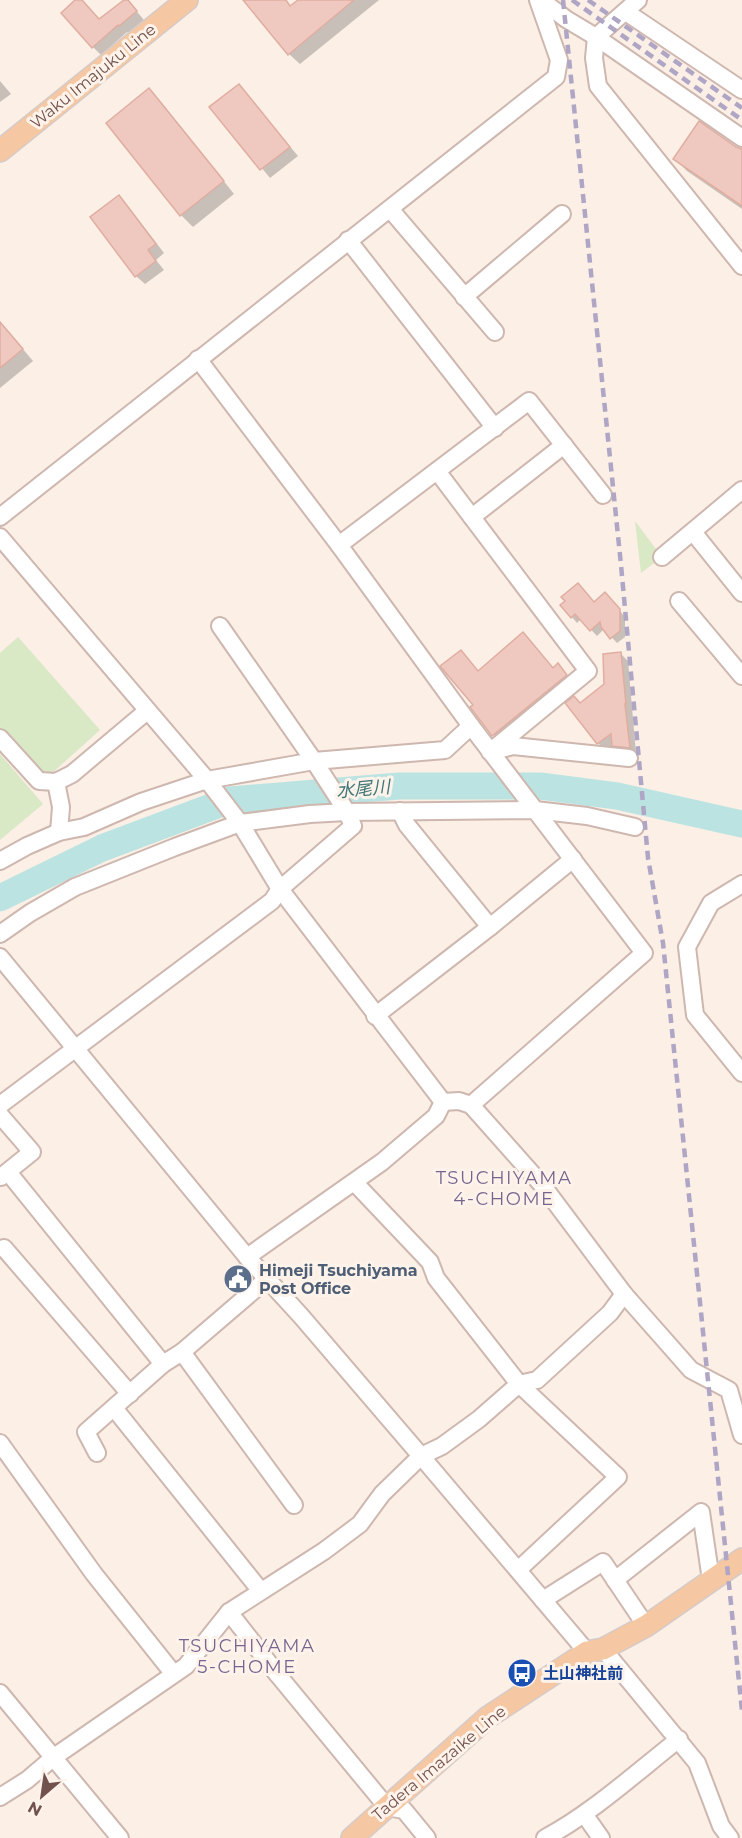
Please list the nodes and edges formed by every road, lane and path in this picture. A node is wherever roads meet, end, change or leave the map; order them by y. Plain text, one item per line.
1 (187, 0) edge
2 (539, 0) edge
3 (632, 6) edge
4 (596, 38) junction
5 (742, 90) edge
6 (742, 138) edge
7 (0, 151) edge
8 (390, 209) junction
9 (562, 214) dead end
10 (348, 240) junction
11 (742, 266) edge
12 (464, 297) junction
13 (495, 332) dead end
14 (198, 359) junction
15 (495, 428) junction
16 (564, 445) junction
17 (437, 471) junction
18 (742, 490) edge
19 (603, 495) dead end
20 (0, 517) edge
21 (472, 517) junction
22 (693, 532) junction
23 (0, 537) edge
24 (339, 545) junction
25 (662, 556) dead end
26 (742, 593) edge
27 (679, 601) dead end
28 (220, 626) dead end
29 (742, 676) edge
30 (147, 711) junction
31 (471, 726) junction
32 (0, 738) edge
33 (490, 752) junction
34 (629, 758) dead end
35 (314, 761) junction
36 (207, 780) junction
37 (56, 782) junction
38 (536, 810) junction
39 (400, 811) junction
40 (347, 812) junction
41 (240, 824) junction
42 (635, 827) dead end
43 (59, 832) junction
44 (573, 860) junction
45 (0, 861) edge
46 (742, 884) edge
47 (280, 889) junction
48 (489, 927) junction
49 (0, 934) edge
50 (0, 957) edge
51 (375, 1016) junction
52 (75, 1049) junction
53 (742, 1073) edge
54 (443, 1102) junction
55 (0, 1105) edge
56 (471, 1105) junction
57 (0, 1115) edge
58 (4, 1175) edge
59 (354, 1183) junction
60 (4, 1248) dead end
61 (247, 1257) junction
62 (267, 1278) junction
63 (624, 1294) junction
64 (182, 1352) junction
65 (163, 1364) junction
66 (519, 1384) junction
67 (130, 1394) junction
68 (114, 1408) junction
69 (742, 1435) edge
70 (0, 1443) edge
71 (97, 1453) dead end
72 (421, 1456) junction
73 (294, 1505) dead end
74 (742, 1559) edge
75 (518, 1570) junction
76 (615, 1580) junction
77 (711, 1580) junction
78 (260, 1590) junction
79 (543, 1600) junction
80 (229, 1611) junction
81 (646, 1626) junction
82 (595, 1651) junction
83 (173, 1673) junction
84 (1, 1695) edge
85 (679, 1739) junction
86 (54, 1757) junction
87 (0, 1797) edge
88 (387, 1807) junction
89 (584, 1814) junction
90 (120, 1838) edge
91 (352, 1838) edge
92 (427, 1838) edge
93 (545, 1838) edge
94 (601, 1838) edge
95 (730, 1838) edge

1 - 7 main road, Waku Imajuku Line
2 - 4 street
2 - 8 street
3 - 4 street
3 - 5 street
4 - 6 street
4 - 11 street
8 - 10 street
8 - 12 street
9 - 12 street
10 - 14 street
10 - 15 street
12 - 13 street
14 - 20 street
14 - 24 street
15 - 16 street
15 - 17 street
16 - 19 street
16 - 21 street
17 - 21 street
17 - 24 street
18 - 22 street
21 - 33 street
22 - 25 street
22 - 26 street
23 - 30 street
24 - 31 street
27 - 29 street
28 - 35 street
30 - 36 street
30 - 37 street
31 - 33 street
31 - 35 street
32 - 37 street
33 - 34 street
33 - 38 street
35 - 36 street
35 - 40 street
36 - 41 street
36 - 43 street
37 - 43 street
38 - 39 street
38 - 42 street
38 - 44 street
39 - 40 street
39 - 48 street
40 - 41 street
40 - 47 street
41 - 47 street
41 - 49 street
43 - 45 street
44 - 48 street
44 - 56 street
46 - 53 street
47 - 51 street
47 - 52 street
48 - 51 street
50 - 52 street
51 - 54 street
52 - 55 street
52 - 61 street
54 - 56 street
54 - 59 street
56 - 63 street
57 - 58 street
58 - 65 street
59 - 61 street
59 - 66 street
60 - 67 street
61 - 62 street
62 - 64 street
62 - 72 street
63 - 66 street
63 - 69 street
64 - 65 street
64 - 73 street
65 - 67 street
66 - 72 street
66 - 75 street
67 - 68 street
68 - 71 street
68 - 78 street
70 - 83 street
72 - 75 street
72 - 78 street
74 - 77 main road, Tadera Imazaike Line
75 - 79 street
76 - 77 street
76 - 79 street
76 - 81 street
77 - 81 main road, Tadera Imazaike Line
78 - 80 street
79 - 82 street
80 - 83 street
80 - 88 street
81 - 82 main road, Tadera Imazaike Line
82 - 85 street
82 - 88 main road, Tadera Imazaike Line
83 - 86 street
84 - 86 street
85 - 89 street
85 - 95 street
86 - 87 street
86 - 90 street
88 - 91 main road, Tadera Imazaike Line
88 - 92 street
89 - 93 street
89 - 94 street

